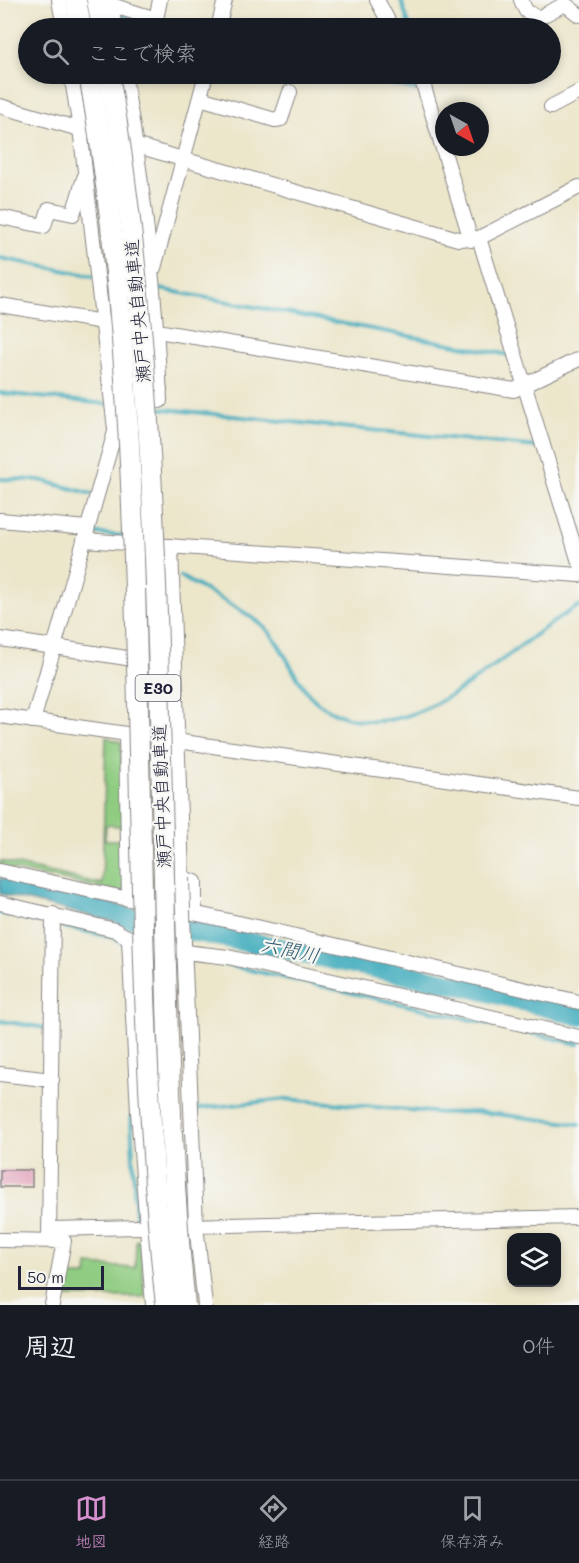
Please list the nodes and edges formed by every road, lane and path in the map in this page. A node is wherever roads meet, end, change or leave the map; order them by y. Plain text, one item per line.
1 (160, 0) edge
2 (225, 0) edge
3 (377, 0) edge
4 (521, 0) edge
5 (65, 1) edge
6 (106, 2) edge
7 (579, 15) edge
8 (64, 18) edge
9 (75, 18) edge
10 (104, 18) edge
11 (112, 18) edge
12 (153, 18) edge
13 (156, 18) edge
14 (220, 18) edge
15 (387, 18) edge
16 (73, 84) edge
17 (91, 84) edge
18 (110, 84) edge
19 (125, 84) edge
20 (204, 84) edge
21 (423, 84) edge
22 (290, 92) dead end
23 (579, 92) edge
24 (200, 98) junction
25 (0, 106) edge
26 (551, 107) dead end
27 (81, 134) junction
28 (136, 150) junction
29 (184, 162) junction
30 (86, 174) junction
31 (579, 187) edge
32 (0, 217) edge
33 (478, 241) junction
34 (152, 276) junction
35 (0, 305) edge
36 (103, 322) junction
37 (156, 330) junction
38 (579, 359) edge
39 (521, 388) junction
40 (115, 429) junction
41 (0, 520) edge
42 (86, 533) junction
43 (171, 546) junction
44 (579, 562) edge
45 (577, 576) edge
46 (0, 639) edge
47 (54, 647) junction
48 (175, 666) junction
49 (0, 716) edge
50 (33, 721) junction
51 (126, 735) junction
52 (178, 742) junction
53 (579, 798) edge
54 (0, 871) edge
55 (182, 878) junction
56 (129, 899) junction
57 (0, 903) edge
58 (195, 913) junction
59 (53, 921) junction
60 (129, 940) junction
61 (184, 947) junction
62 (579, 1002) edge
63 (579, 1037) edge
64 (0, 1074) edge
65 (48, 1081) junction
66 (579, 1217) edge
67 (196, 1225) junction
68 (145, 1226) junction
69 (50, 1234) junction
70 (0, 1240) edge
71 (52, 1305) edge
72 (153, 1305) edge
73 (165, 1305) edge
74 (186, 1305) edge
75 (205, 1305) edge

1 - 13 street
2 - 14 street
3 - 15 street
4 - 7 street
5 - 8 street
5 - 9 highway
6 - 10 highway
6 - 11 street
6 - 12 street
16 - 27 street
17 - 73 highway, 瀬戸中央自動車道 / E30, bridge
18 - 74 highway, 瀬戸中央自動車道 / E30, bridge
19 - 28 street
20 - 24 street
21 - 33 street
22 - 24 street
23 - 26 street
24 - 29 street
25 - 27 street
27 - 28 street
27 - 30 street
28 - 29 street
28 - 34 street
29 - 33 street
29 - 34 street
30 - 32 street
30 - 36 street
31 - 33 street
33 - 39 street
34 - 37 street
35 - 36 street
36 - 37 street
36 - 40 street
37 - 39 street
37 - 40 street
38 - 39 street
39 - 44 street
40 - 42 street
41 - 42 street
42 - 43 street
42 - 47 street
43 - 45 street
43 - 48 street
46 - 47 street
47 - 48 street
47 - 50 street
48 - 52 street
49 - 50 street
50 - 51 street
51 - 52 street
51 - 56 street
52 - 53 street
52 - 55 street
54 - 56 street
55 - 58 street
55 - 61 street, bridge
56 - 58 street
57 - 59 street
58 - 62 street
59 - 60 street
59 - 65 street
60 - 61 street
60 - 68 street
61 - 63 street
61 - 67 street
64 - 65 street
65 - 69 street
66 - 67 street
67 - 68 street
67 - 75 street
68 - 69 street
68 - 72 street
69 - 70 street
69 - 71 street

